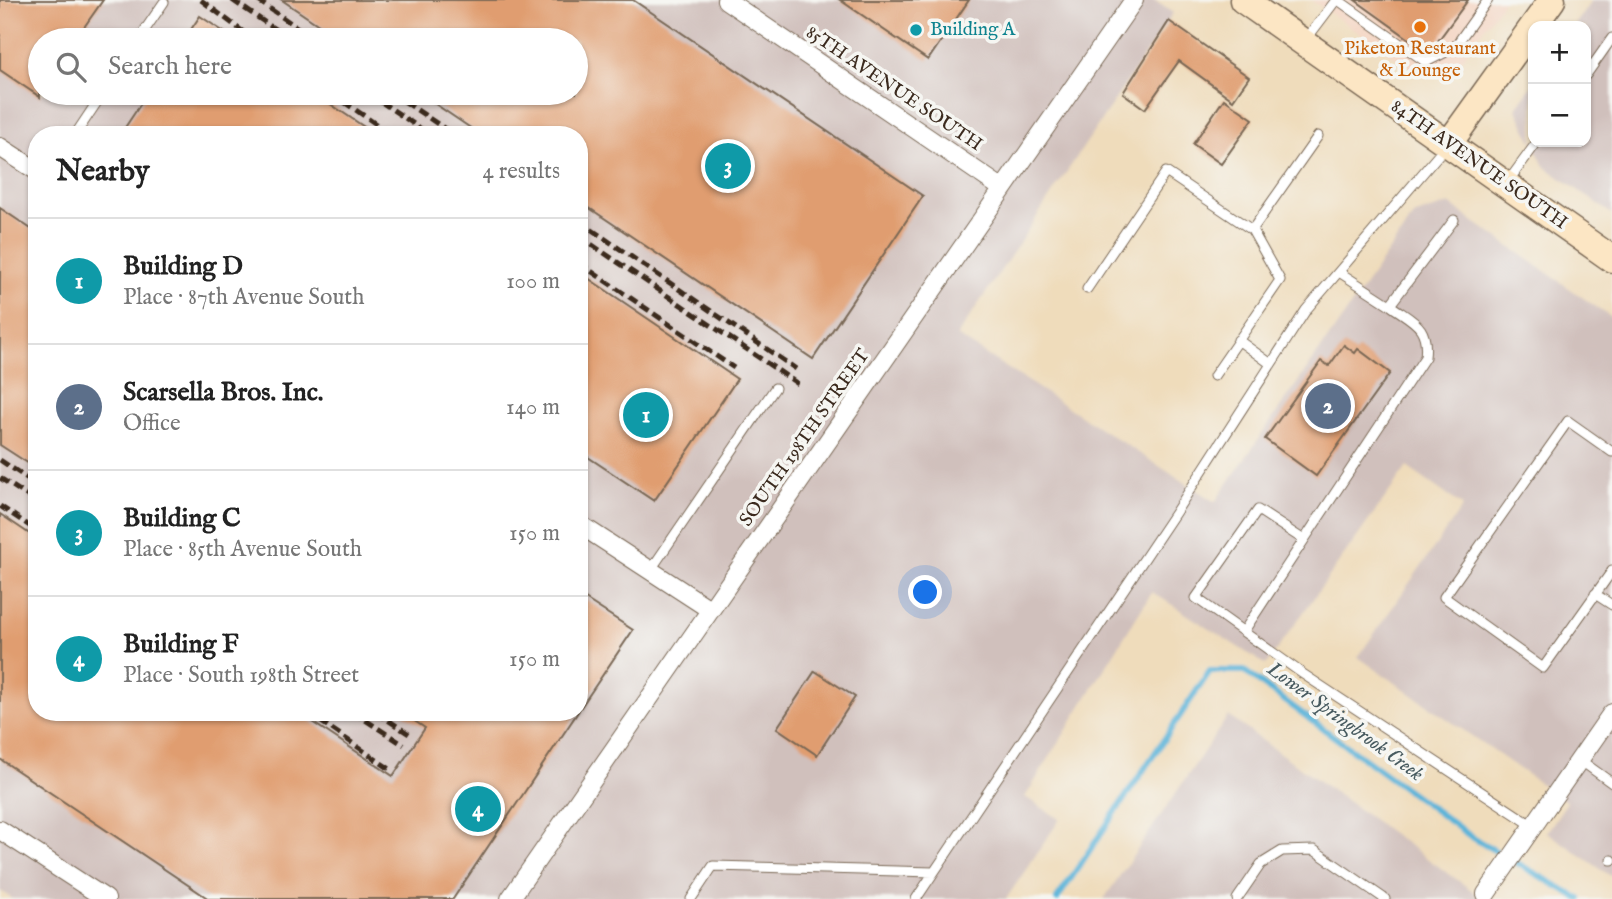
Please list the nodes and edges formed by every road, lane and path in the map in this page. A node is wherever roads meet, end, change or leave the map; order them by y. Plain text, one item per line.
1 (726, 0) edge
2 (1134, 0) edge
3 (1337, 0) edge
4 (1488, 0) edge
5 (1552, 0) edge
6 (164, 2) dead end
7 (1255, 3) edge
8 (146, 28) edge
9 (1612, 38) edge
10 (1304, 42) junction
11 (1591, 68) edge
12 (95, 105) edge
13 (81, 126) edge
14 (1318, 136) dead end
15 (1450, 142) junction
16 (0, 147) edge
17 (1533, 147) edge
18 (28, 165) edge
19 (1506, 184) junction
20 (1003, 189) junction
21 (1454, 220) dead end
22 (1252, 230) junction
23 (1612, 259) edge
24 (1339, 272) junction
25 (1087, 289) dead end
26 (1390, 305) junction
27 (1238, 340) junction
28 (1271, 364) junction
29 (1213, 376) dead end
30 (775, 388) dead end
31 (1612, 452) edge
32 (588, 530) edge
33 (1304, 540) junction
34 (1612, 570) edge
35 (650, 571) junction
36 (1595, 594) junction
37 (1612, 605) edge
38 (711, 610) junction
39 (1244, 631) junction
40 (1612, 713) edge
41 (1580, 760) junction
42 (1612, 783) edge
43 (0, 830) edge
44 (1529, 832) junction
45 (933, 872) junction
46 (1484, 897) edge
47 (106, 899) edge
48 (510, 899) edge
49 (691, 899) edge
50 (916, 899) edge
51 (1237, 899) edge
52 (1385, 899) edge

1 - 20 street, 85TH AVENUE SOUTH
2 - 20 street, SOUTH 198TH STREET
3 - 4 lane
3 - 10 lane
5 - 15 main road
6 - 8 lane
7 - 10 main road, 84TH AVENUE SOUTH
9 - 11 lane
10 - 15 main road, 84TH AVENUE SOUTH
12 - 13 lane
14 - 22 lane
15 - 19 main road, 84TH AVENUE SOUTH
15 - 24 lane
16 - 18 street
17 - 19 lane
19 - 23 main road, 84TH AVENUE SOUTH
20 - 38 street, SOUTH 198TH STREET
21 - 26 lane
22 - 25 lane
22 - 27 lane
24 - 26 lane
24 - 28 lane
26 - 33 lane
27 - 28 lane
27 - 29 lane
28 - 45 lane
30 - 35 lane
31 - 36 lane
32 - 35 street
33 - 39 lane
33 - 39 lane
34 - 36 lane
35 - 38 street
36 - 37 lane
38 - 48 street, SOUTH 198TH STREET
39 - 44 lane
40 - 41 street
41 - 42 lane
41 - 44 street
43 - 47 street
44 - 46 street
45 - 49 lane
45 - 50 lane
51 - 52 lane

